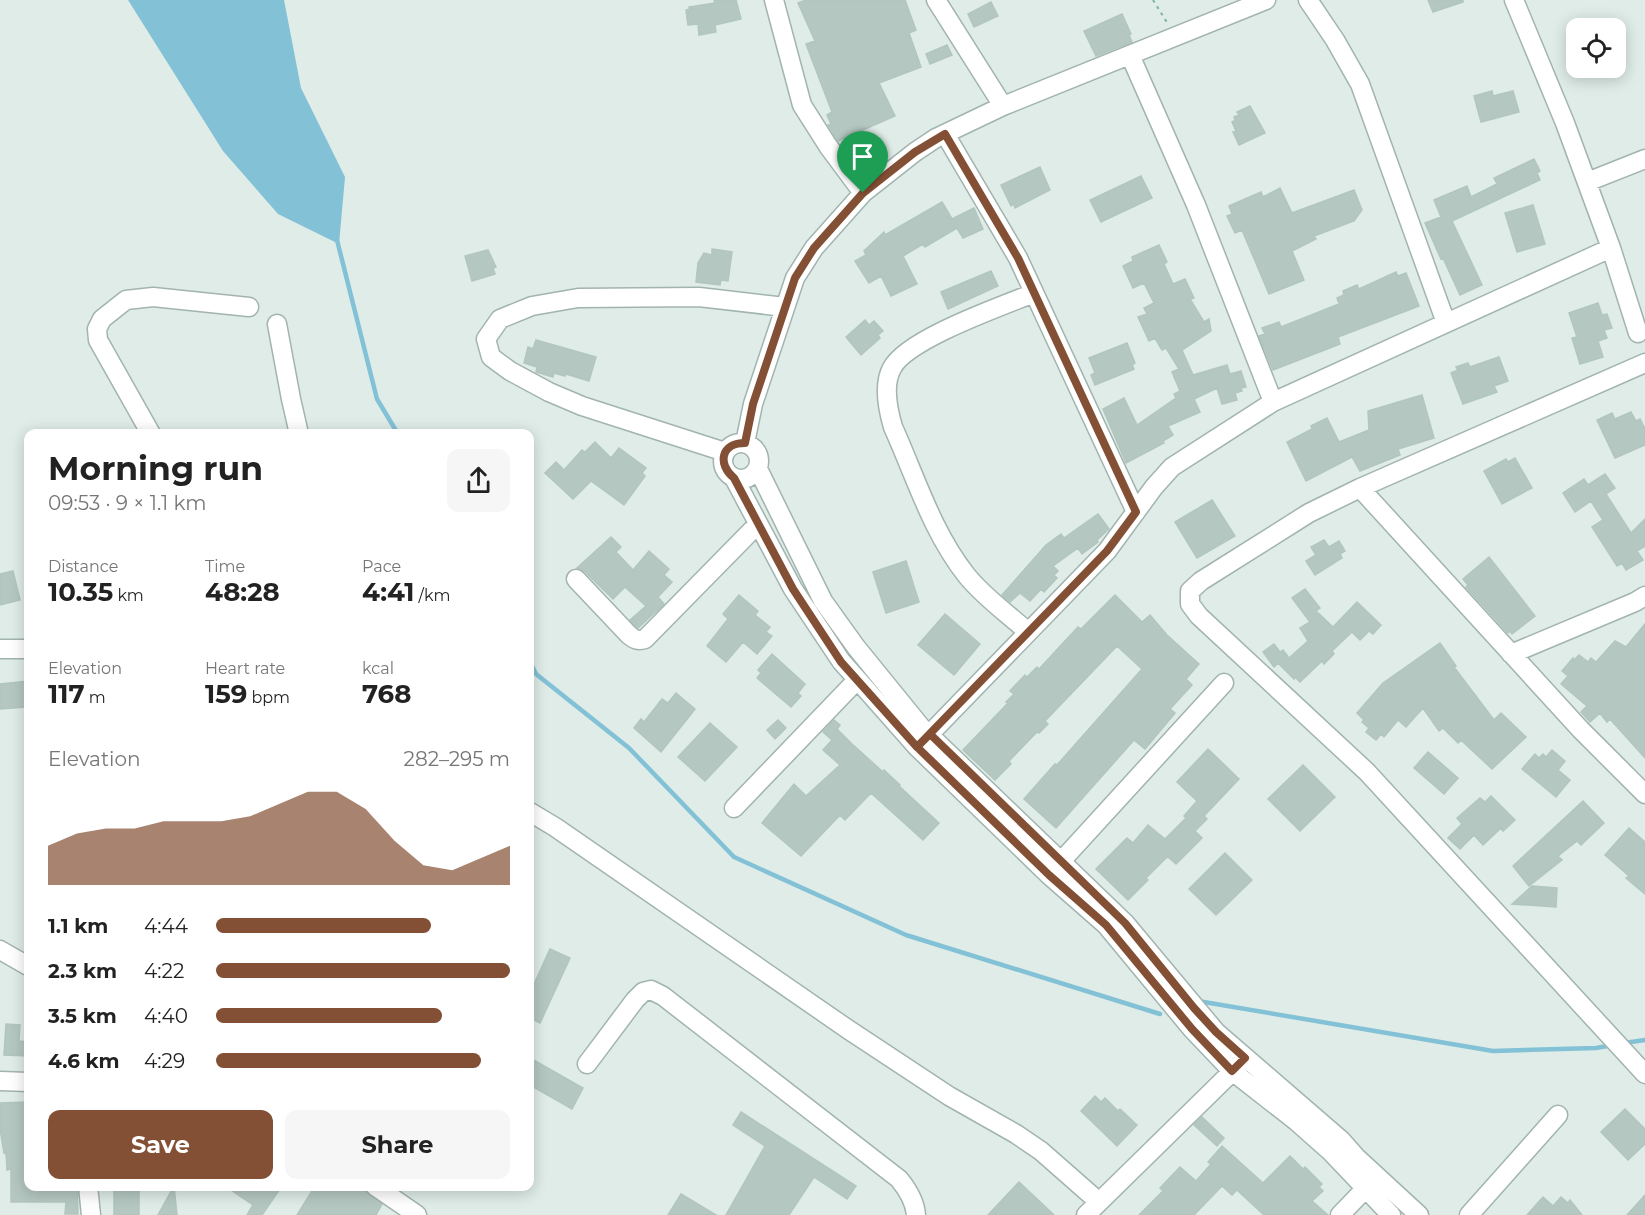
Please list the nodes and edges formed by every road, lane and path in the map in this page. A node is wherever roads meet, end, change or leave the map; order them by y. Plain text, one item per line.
1 (774, 0) edge
2 (936, 0) edge
3 (1153, 0) edge
4 (1266, 0) edge
5 (1308, 0) edge
6 (1514, 0) edge
7 (1176, 36) junction
8 (1130, 55) junction
9 (1003, 106) junction
10 (945, 134) junction
11 (1645, 159) edge
12 (1587, 182) junction
13 (863, 193) junction
14 (1611, 248) junction
15 (1034, 293) junction
16 (249, 307) dead end
17 (785, 307) junction
18 (1446, 323) junction
19 (277, 324) dead end
20 (1638, 333) dead end
21 (1645, 363) edge
22 (1274, 402) junction
23 (148, 429) edge
24 (298, 429) edge
25 (745, 443) junction
26 (725, 452) junction
27 (758, 469) junction
28 (734, 478) junction
29 (1360, 488) junction
30 (1136, 512) junction
31 (758, 524) junction
32 (576, 579) dead end
33 (1645, 596) edge
34 (1029, 632) junction
35 (24, 649) edge
36 (0, 650) edge
37 (1511, 654) junction
38 (857, 680) junction
39 (1224, 683) dead end
40 (923, 741) junction
41 (1645, 795) edge
42 (734, 807) dead end
43 (534, 814) edge
44 (1062, 861) junction
45 (1049, 875) junction
46 (0, 950) edge
47 (24, 964) edge
48 (1245, 1058) junction
49 (587, 1064) dead end
50 (1232, 1071) junction
51 (1645, 1074) edge
52 (0, 1081) edge
53 (24, 1082) edge
54 (1558, 1115) dead end
55 (1365, 1189) junction
56 (89, 1191) edge
57 (382, 1191) edge
58 (1092, 1209) edge
59 (91, 1215) edge
60 (417, 1215) edge
61 (916, 1215) edge
62 (1340, 1215) edge
63 (1391, 1215) edge
64 (1419, 1215) edge
65 (1469, 1215) edge

1 - 13 street
2 - 9 street
3 - 7 path
4 - 7 street
5 - 18 street
6 - 12 street
7 - 8 street
8 - 9 street
8 - 22 street
9 - 10 street
10 - 13 street
10 - 15 street
11 - 12 street
12 - 14 street
13 - 17 street
14 - 18 street
14 - 20 street
15 - 30 street
15 - 34 street
16 - 23 street
17 - 25 street
17 - 26 street
18 - 22 street
19 - 24 street
21 - 29 street
22 - 30 street
25 - 26 street
25 - 27 street
26 - 28 street
27 - 28 street
27 - 40 street
28 - 31 street
29 - 37 street
29 - 51 street
30 - 34 street
31 - 32 street
31 - 38 street
33 - 37 street
34 - 40 street
35 - 36 street
37 - 41 street
38 - 40 street
38 - 42 street
39 - 44 street
40 - 44 street
40 - 45 street
43 - 58 street
44 - 45 street
44 - 48 street
45 - 50 street
46 - 47 street
48 - 50 street
48 - 64 street
49 - 61 street
50 - 55 street
50 - 58 street
52 - 53 street
54 - 65 street
55 - 62 street
55 - 63 street
56 - 59 street
57 - 60 street

